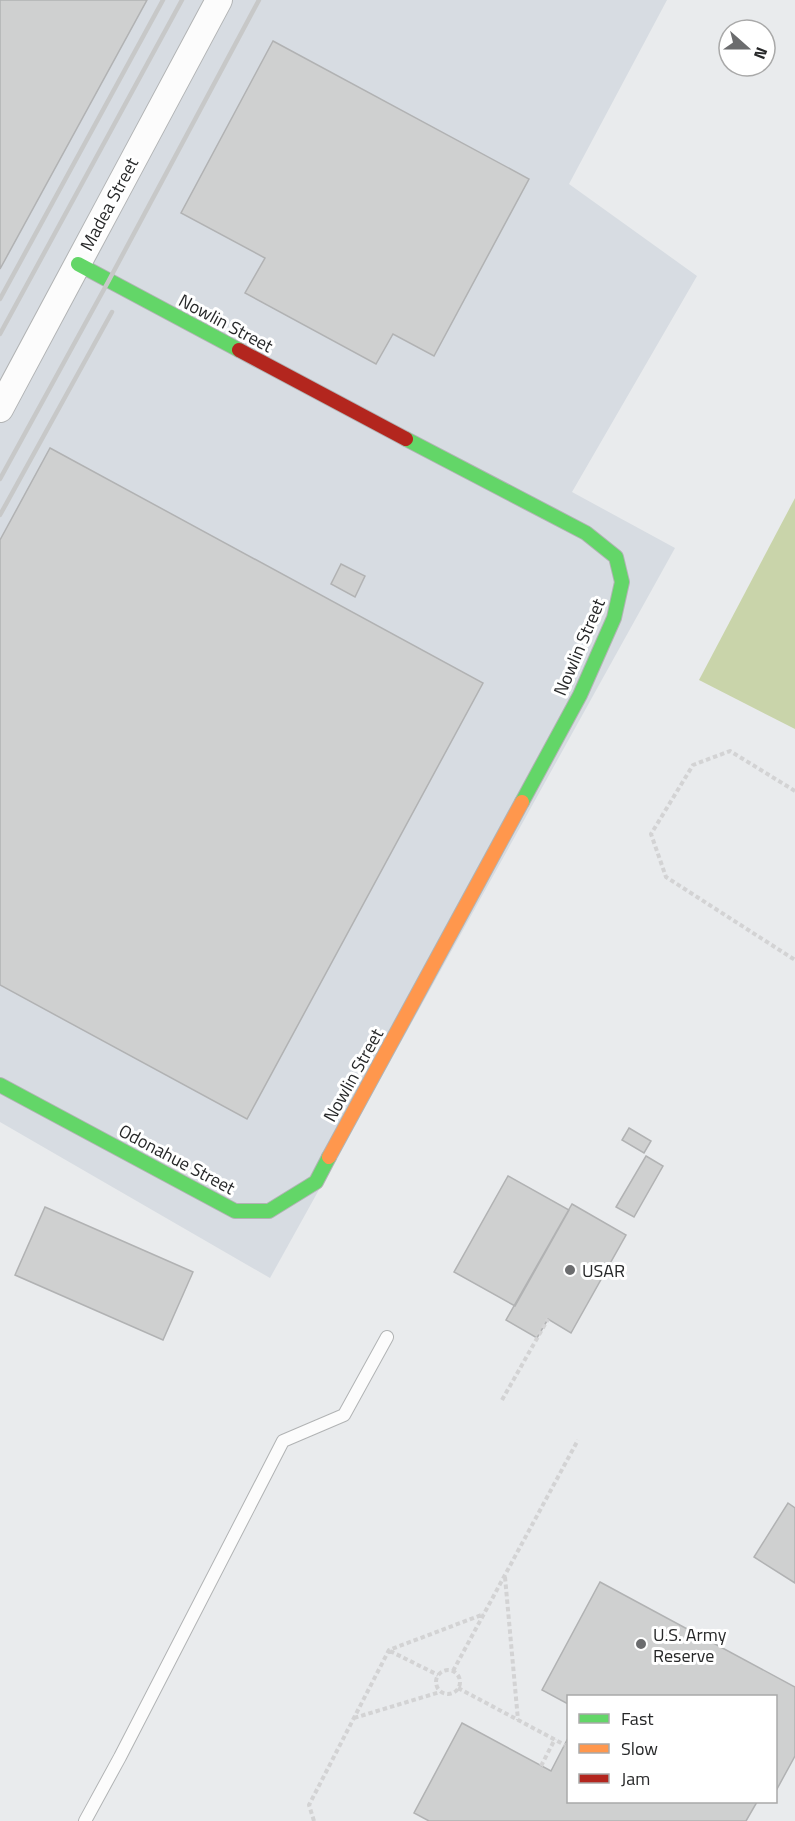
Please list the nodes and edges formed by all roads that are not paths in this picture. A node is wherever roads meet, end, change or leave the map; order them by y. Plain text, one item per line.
1 (219, 0) edge
2 (78, 264) junction
3 (0, 409) edge
4 (0, 1085) edge
5 (328, 1159) joint
6 (387, 1337) dead end
7 (85, 1821) edge

1 - 2 street, Madea Street
2 - 3 street, Madea Street
2 - 5 street, Nowlin Street
4 - 5 street, Odonahue Street
6 - 7 lane

